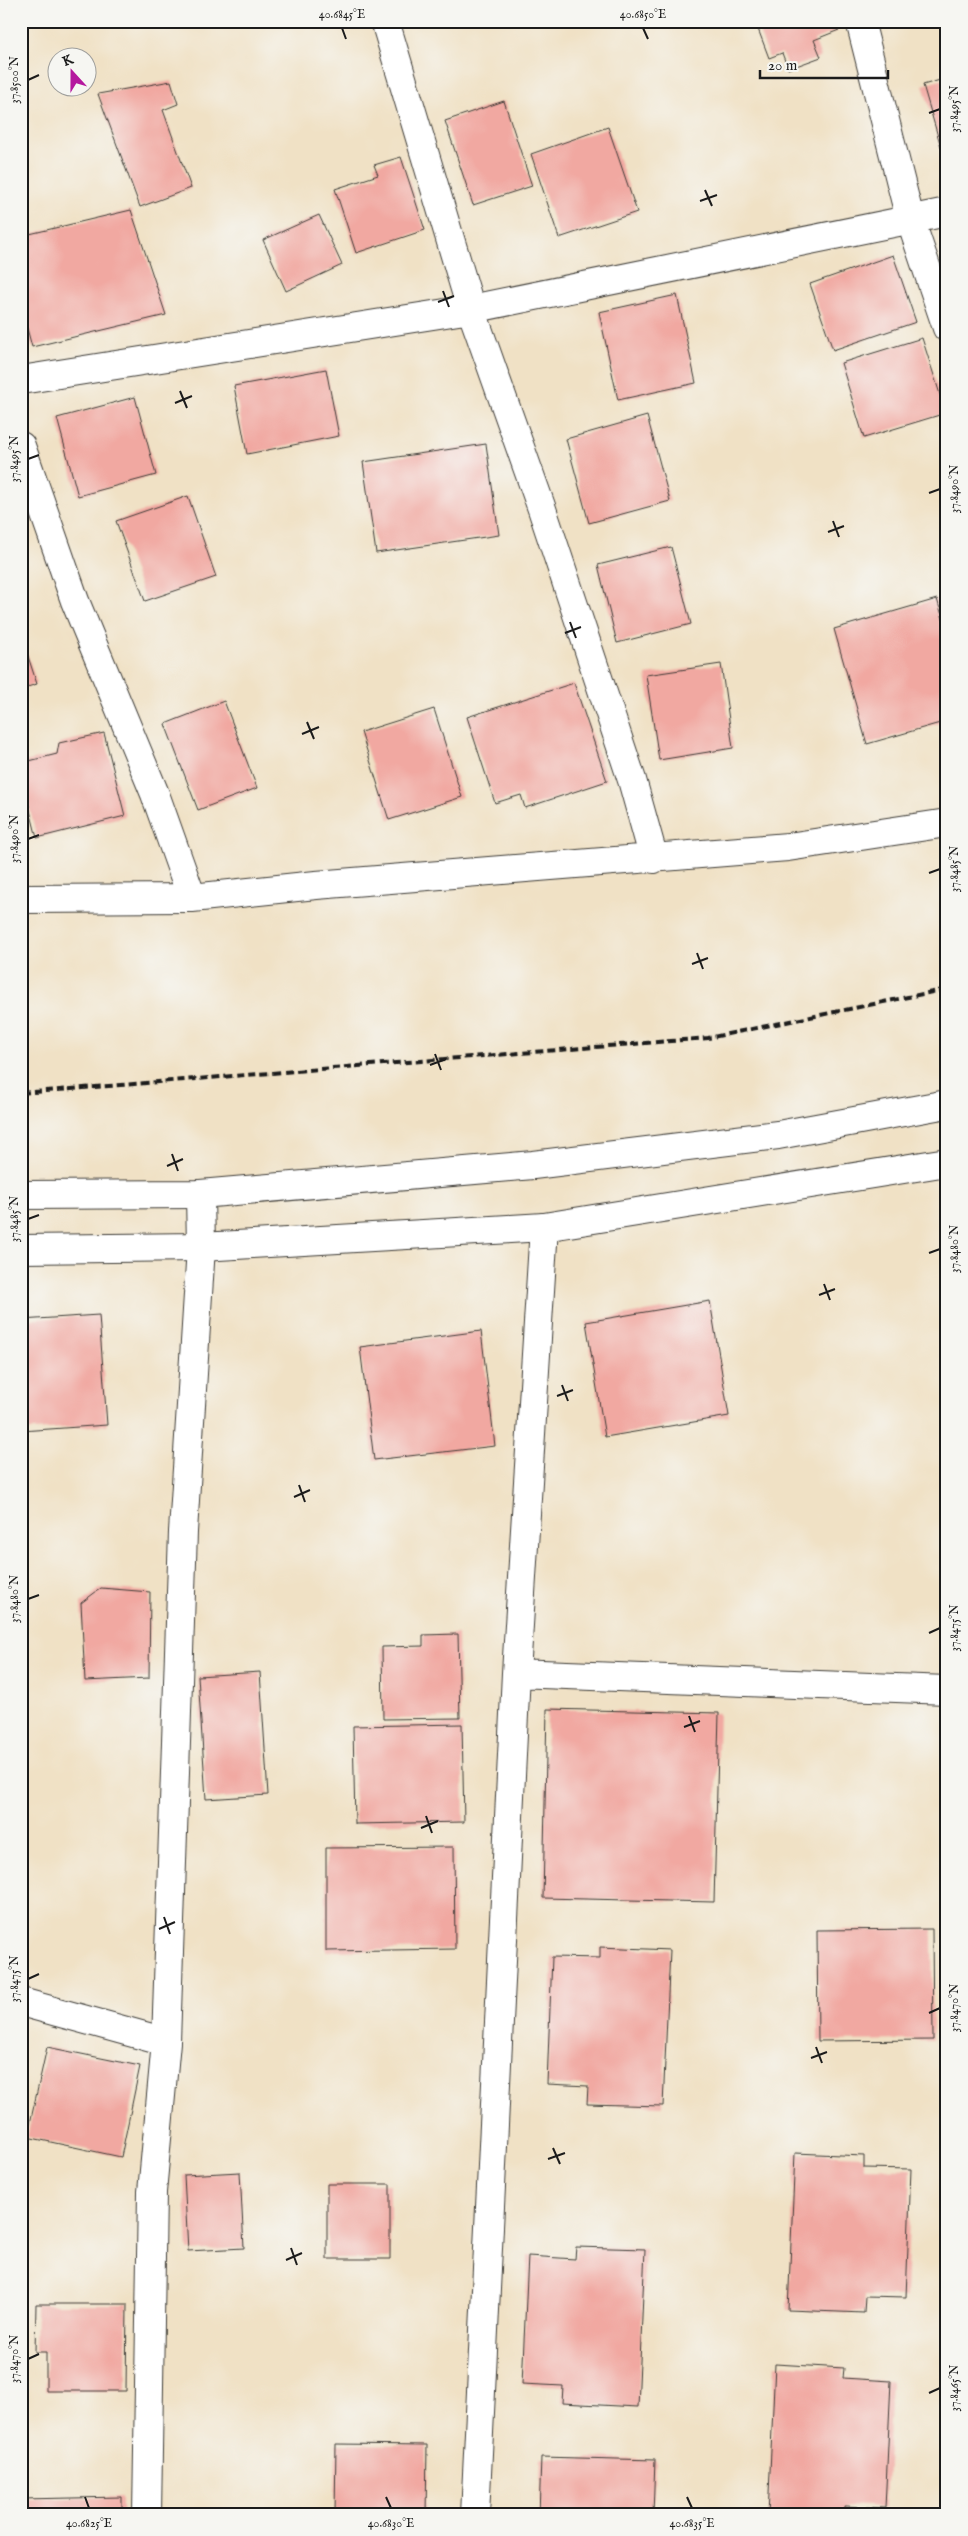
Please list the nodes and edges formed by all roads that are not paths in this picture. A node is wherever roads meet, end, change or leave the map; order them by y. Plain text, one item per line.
1 (385, 21) edge
2 (860, 21) edge
3 (947, 212) edge
4 (910, 219) junction
5 (470, 309) junction
6 (947, 328) edge
7 (21, 380) edge
8 (21, 446) edge
9 (947, 823) edge
10 (654, 859) junction
11 (192, 898) junction
12 (21, 900) edge
13 (947, 1104) edge
14 (947, 1162) edge
15 (200, 1194) junction
16 (21, 1195) edge
17 (544, 1227) junction
18 (201, 1247) junction
19 (21, 1249) edge
20 (516, 1673) junction
21 (947, 1690) edge
22 (21, 2002) edge
23 (166, 2042) junction
24 (147, 2515) edge
25 (475, 2515) edge

1 - 5 street
2 - 4 street
3 - 4 street
4 - 5 street
4 - 6 street
5 - 7 street
5 - 10 street
8 - 11 street
9 - 10 street
10 - 11 street
11 - 12 street
13 - 15 street
14 - 17 street
15 - 16 street
15 - 18 street
17 - 18 street
17 - 20 street
18 - 19 street
18 - 23 street
20 - 21 street
20 - 25 street
22 - 23 street
23 - 24 street

